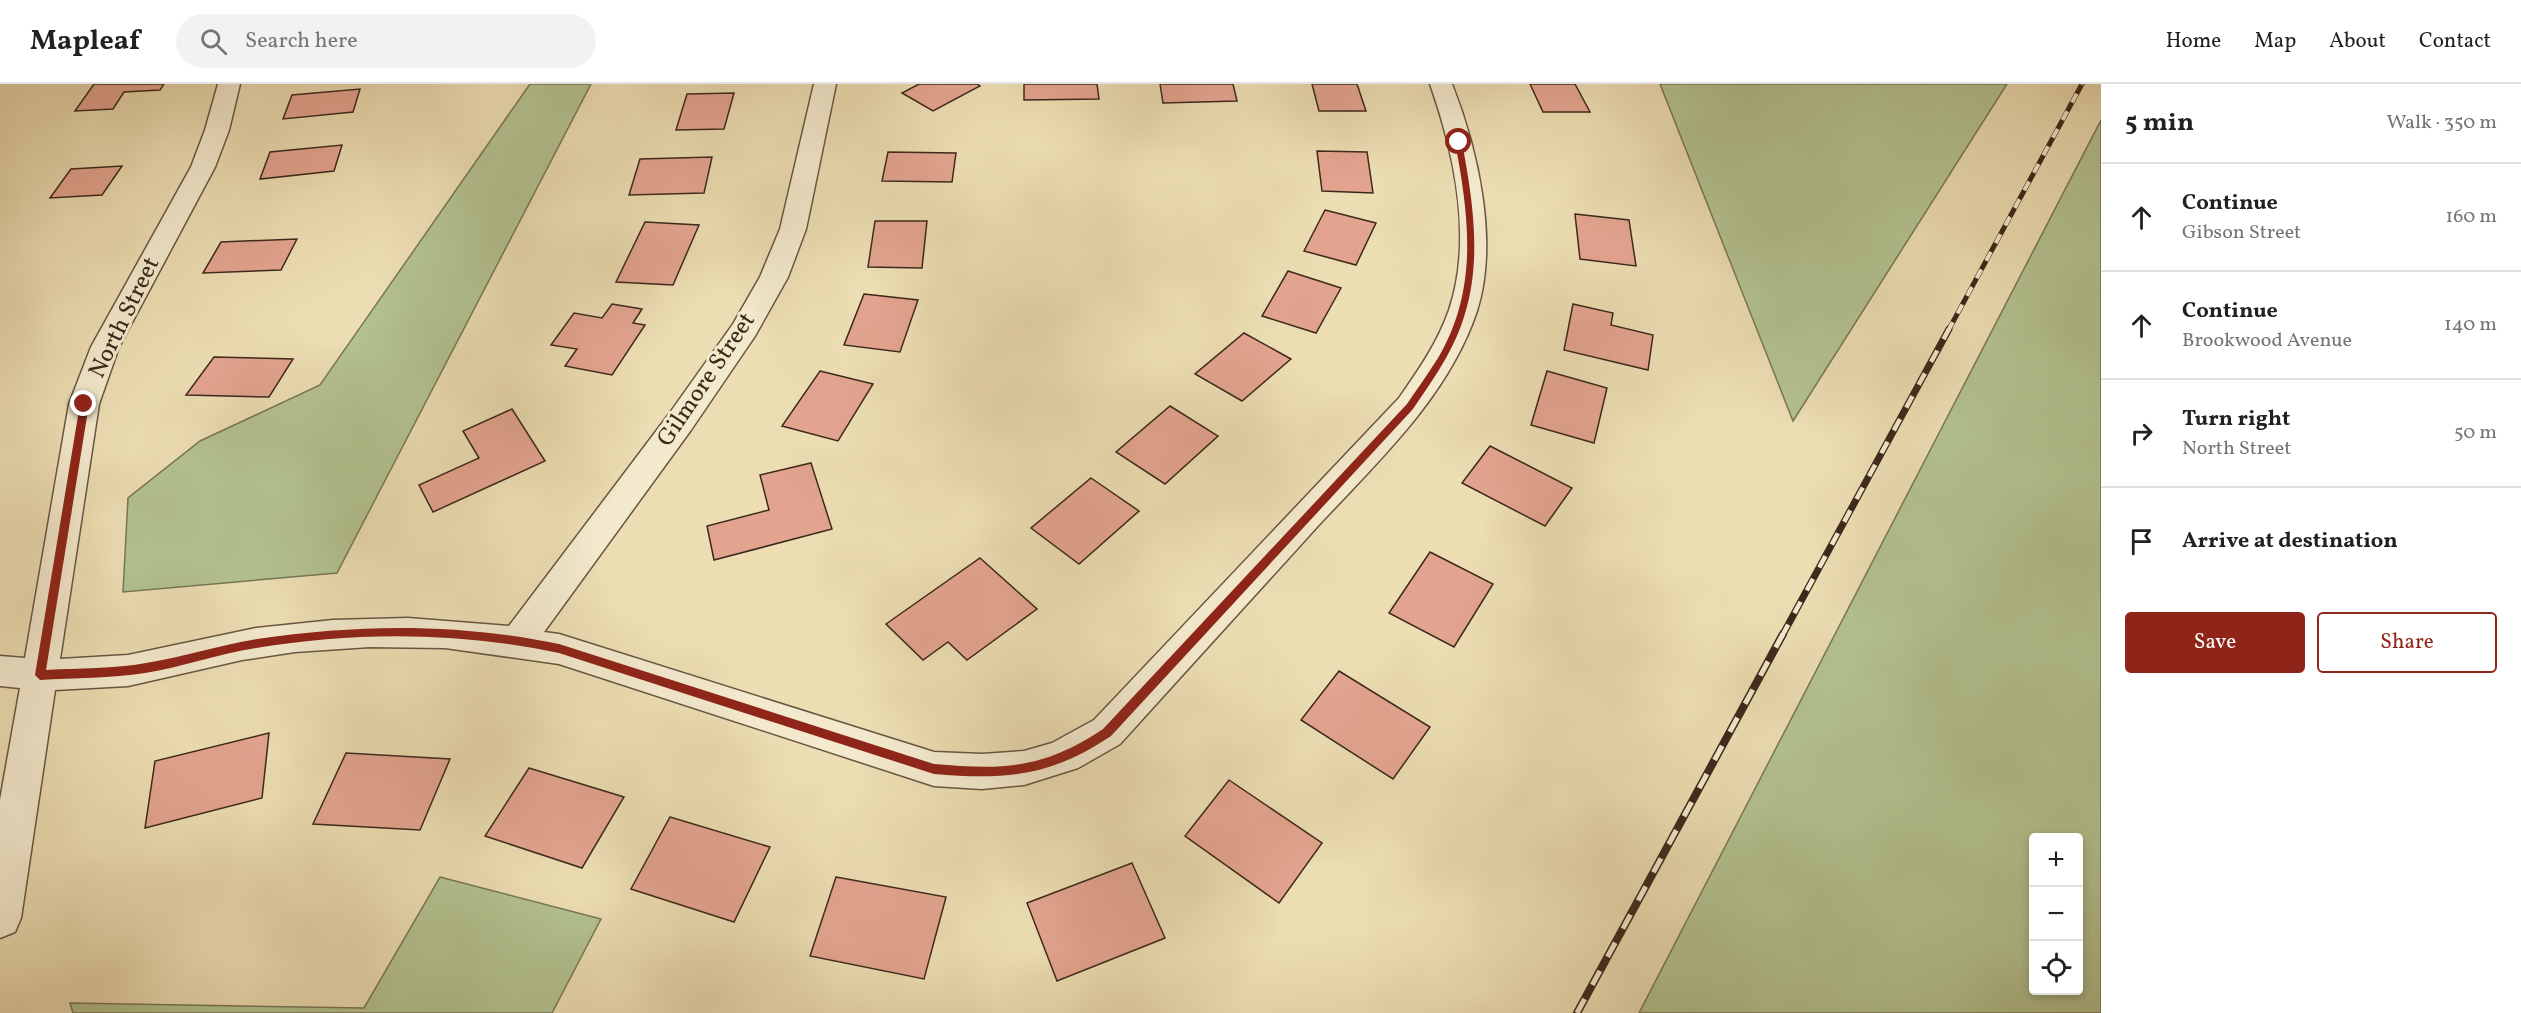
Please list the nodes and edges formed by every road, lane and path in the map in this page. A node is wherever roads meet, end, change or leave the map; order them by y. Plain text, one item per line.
1 (229, 84) edge
2 (825, 84) edge
3 (1441, 84) edge
4 (518, 640) junction
5 (0, 671) edge
6 (40, 675) junction
7 (0, 918) edge

1 - 6 street, North Street
2 - 4 street, Gilmore Street
3 - 4 street
4 - 6 street
5 - 6 street
6 - 7 street, North Street

